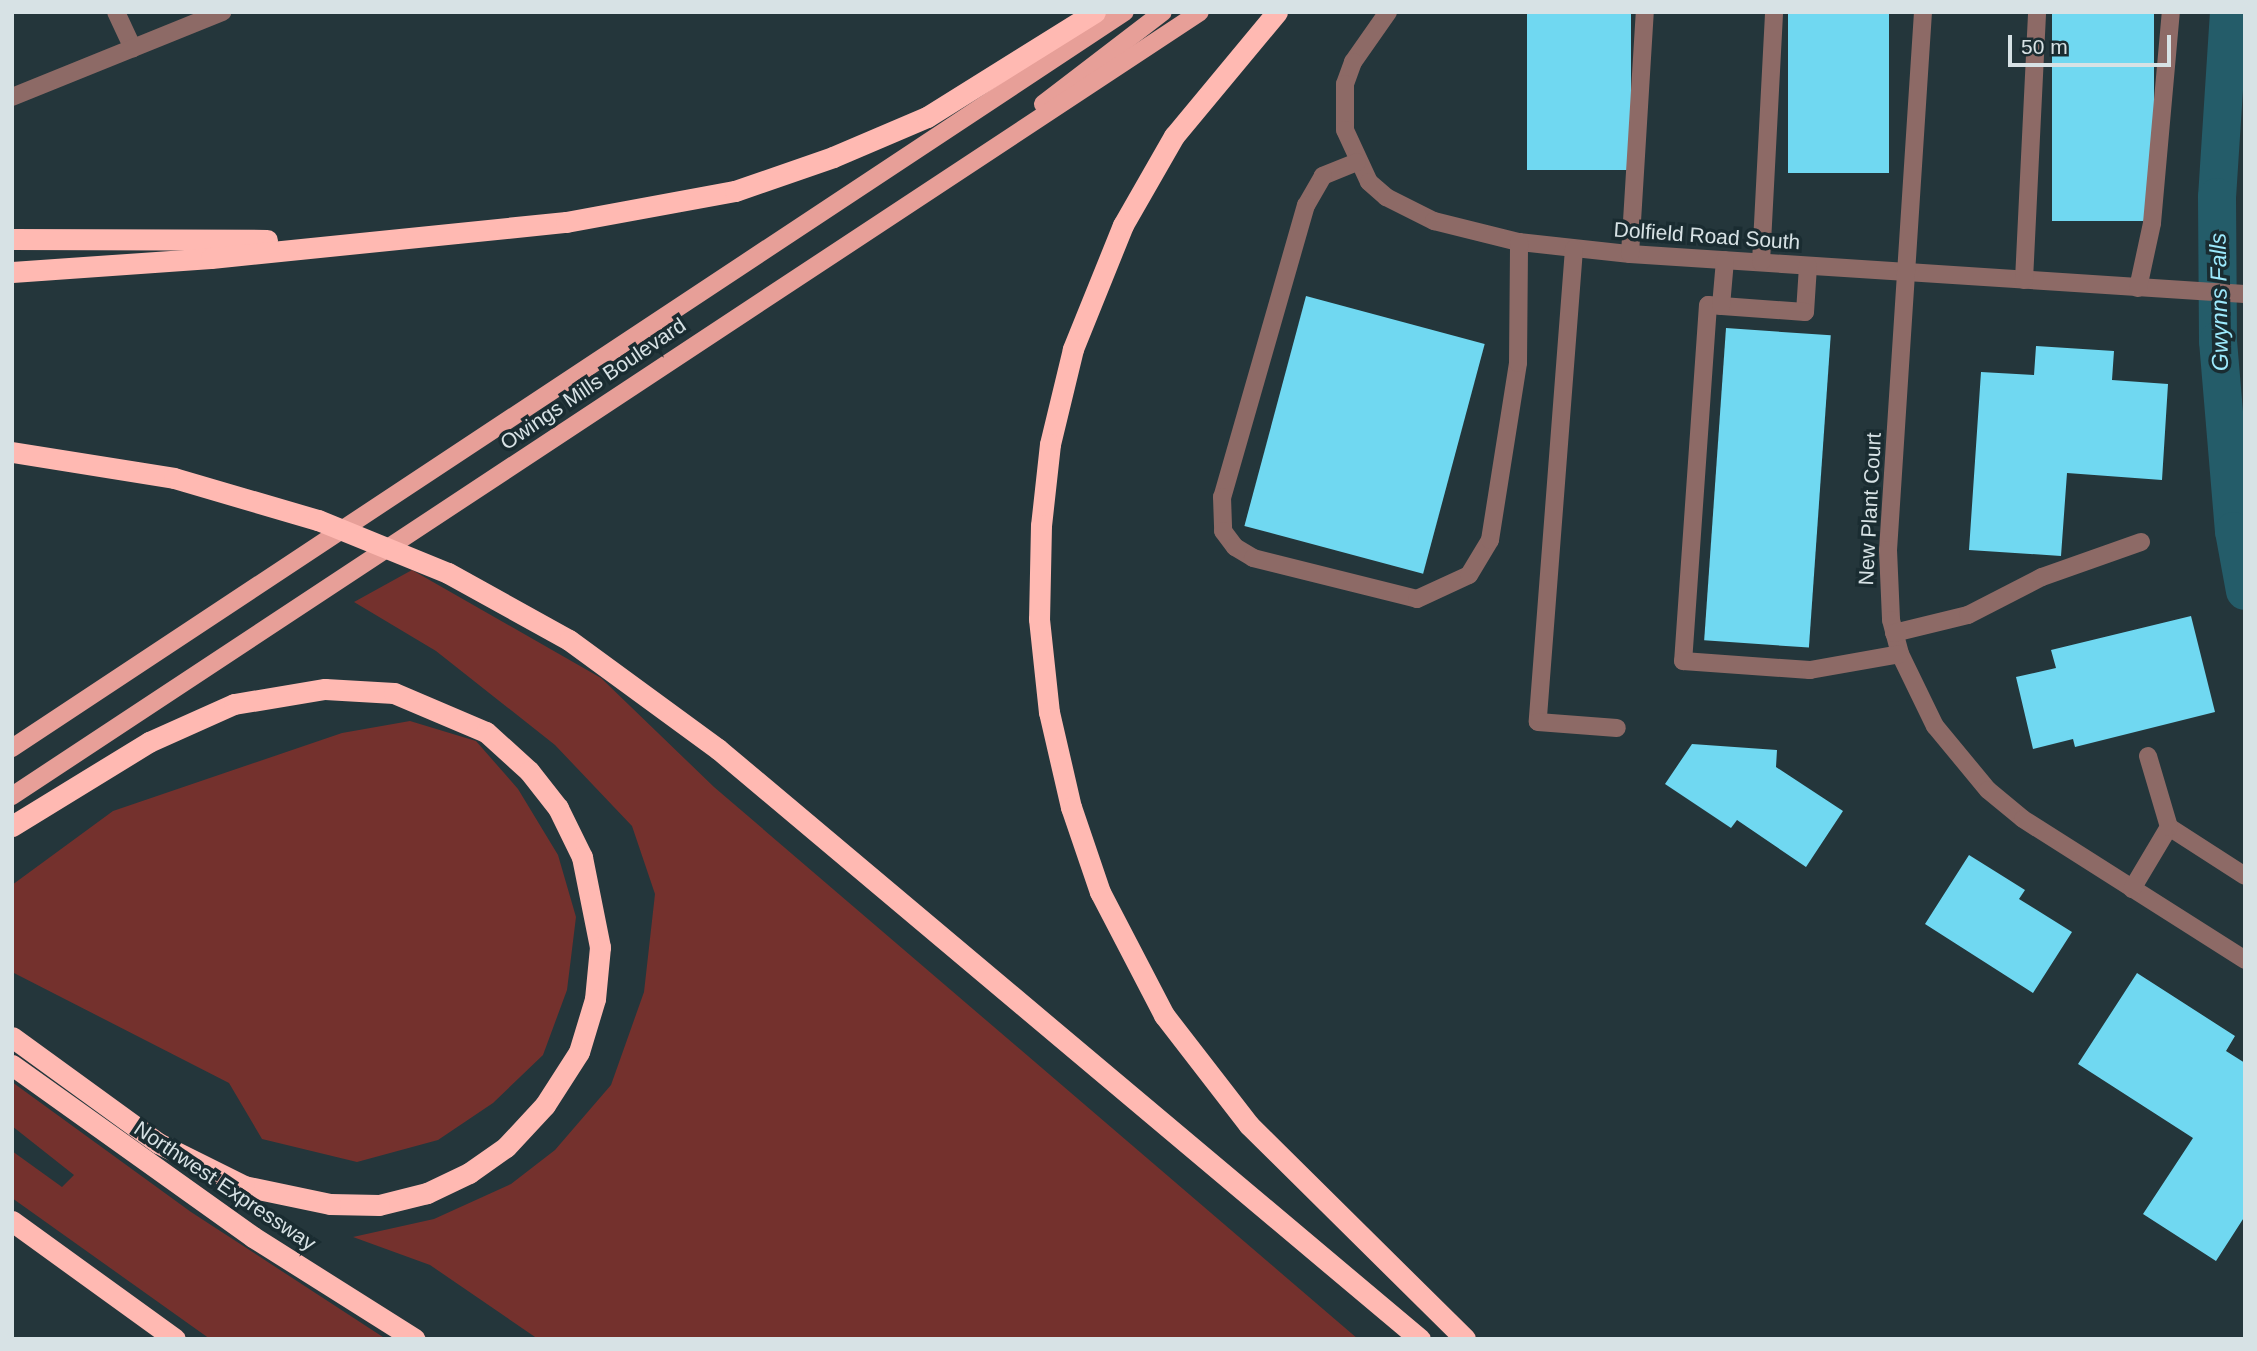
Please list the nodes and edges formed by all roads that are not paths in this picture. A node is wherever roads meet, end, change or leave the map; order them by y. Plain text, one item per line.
1 (116, 12) edge
2 (222, 12) edge
3 (1095, 12) edge
4 (1125, 12) edge
5 (1163, 12) edge
6 (1200, 12) edge
7 (1278, 12) edge
8 (1388, 12) edge
9 (1645, 12) edge
10 (1774, 12) edge
11 (1923, 12) edge
12 (2036, 12) edge
13 (2171, 12) edge
14 (133, 48) junction
15 (12, 97) edge
16 (972, 162) junction
17 (1357, 162) junction
18 (395, 237) junction
19 (12, 239) edge
20 (1519, 242) junction
21 (1574, 249) junction
22 (1630, 254) junction
23 (1725, 260) junction
24 (1761, 262) junction
25 (1808, 266) junction
26 (12, 272) edge
27 (1910, 272) junction
28 (2024, 280) junction
29 (2138, 288) junction
30 (2245, 295) edge
31 (1721, 306) junction
32 (12, 452) edge
33 (2141, 542) dead end
34 (1894, 633) junction
35 (1900, 654) junction
36 (1618, 728) dead end
37 (12, 748) edge
38 (2148, 756) dead end
39 (12, 796) edge
40 (12, 826) edge
41 (2169, 827) junction
42 (2245, 876) edge
43 (2132, 888) junction
44 (2245, 960) edge
45 (12, 1037) edge
46 (12, 1065) edge
47 (12, 1221) edge
48 (175, 1339) edge
49 (415, 1339) edge
50 (1420, 1339) edge
51 (1465, 1339) edge

1 - 14 street
2 - 14 street
3 - 18 highway
4 - 37 main road, Owings Mills Boulevard
5 - 16 main road
6 - 16 main road, Owings Mills Boulevard
7 - 51 highway
8 - 17 street, Dolfield Road South
9 - 22 street
10 - 24 street
11 - 27 street, New Plant Court
12 - 28 street
13 - 29 street
14 - 15 street
16 - 39 main road, Owings Mills Boulevard
17 - 20 street, Dolfield Road South
17 - 20 street
18 - 19 highway
18 - 26 highway
20 - 21 street, Dolfield Road South
21 - 22 street, Dolfield Road South
21 - 36 street
22 - 23 street, Dolfield Road South
23 - 24 street, Dolfield Road South
23 - 31 street
24 - 25 street, Dolfield Road South
25 - 27 street, Dolfield Road South
25 - 31 street
27 - 28 street, Dolfield Road South
27 - 34 street, New Plant Court
28 - 29 street, Dolfield Road South
29 - 30 street, Dolfield Road South
31 - 35 street
32 - 50 highway
33 - 34 street
34 - 35 street, New Plant Court
35 - 43 street, New Plant Court
38 - 41 street
40 - 45 highway
41 - 42 street
41 - 43 street
43 - 44 street, New Plant Court
46 - 49 highway, Northwest Expressway
47 - 48 highway

